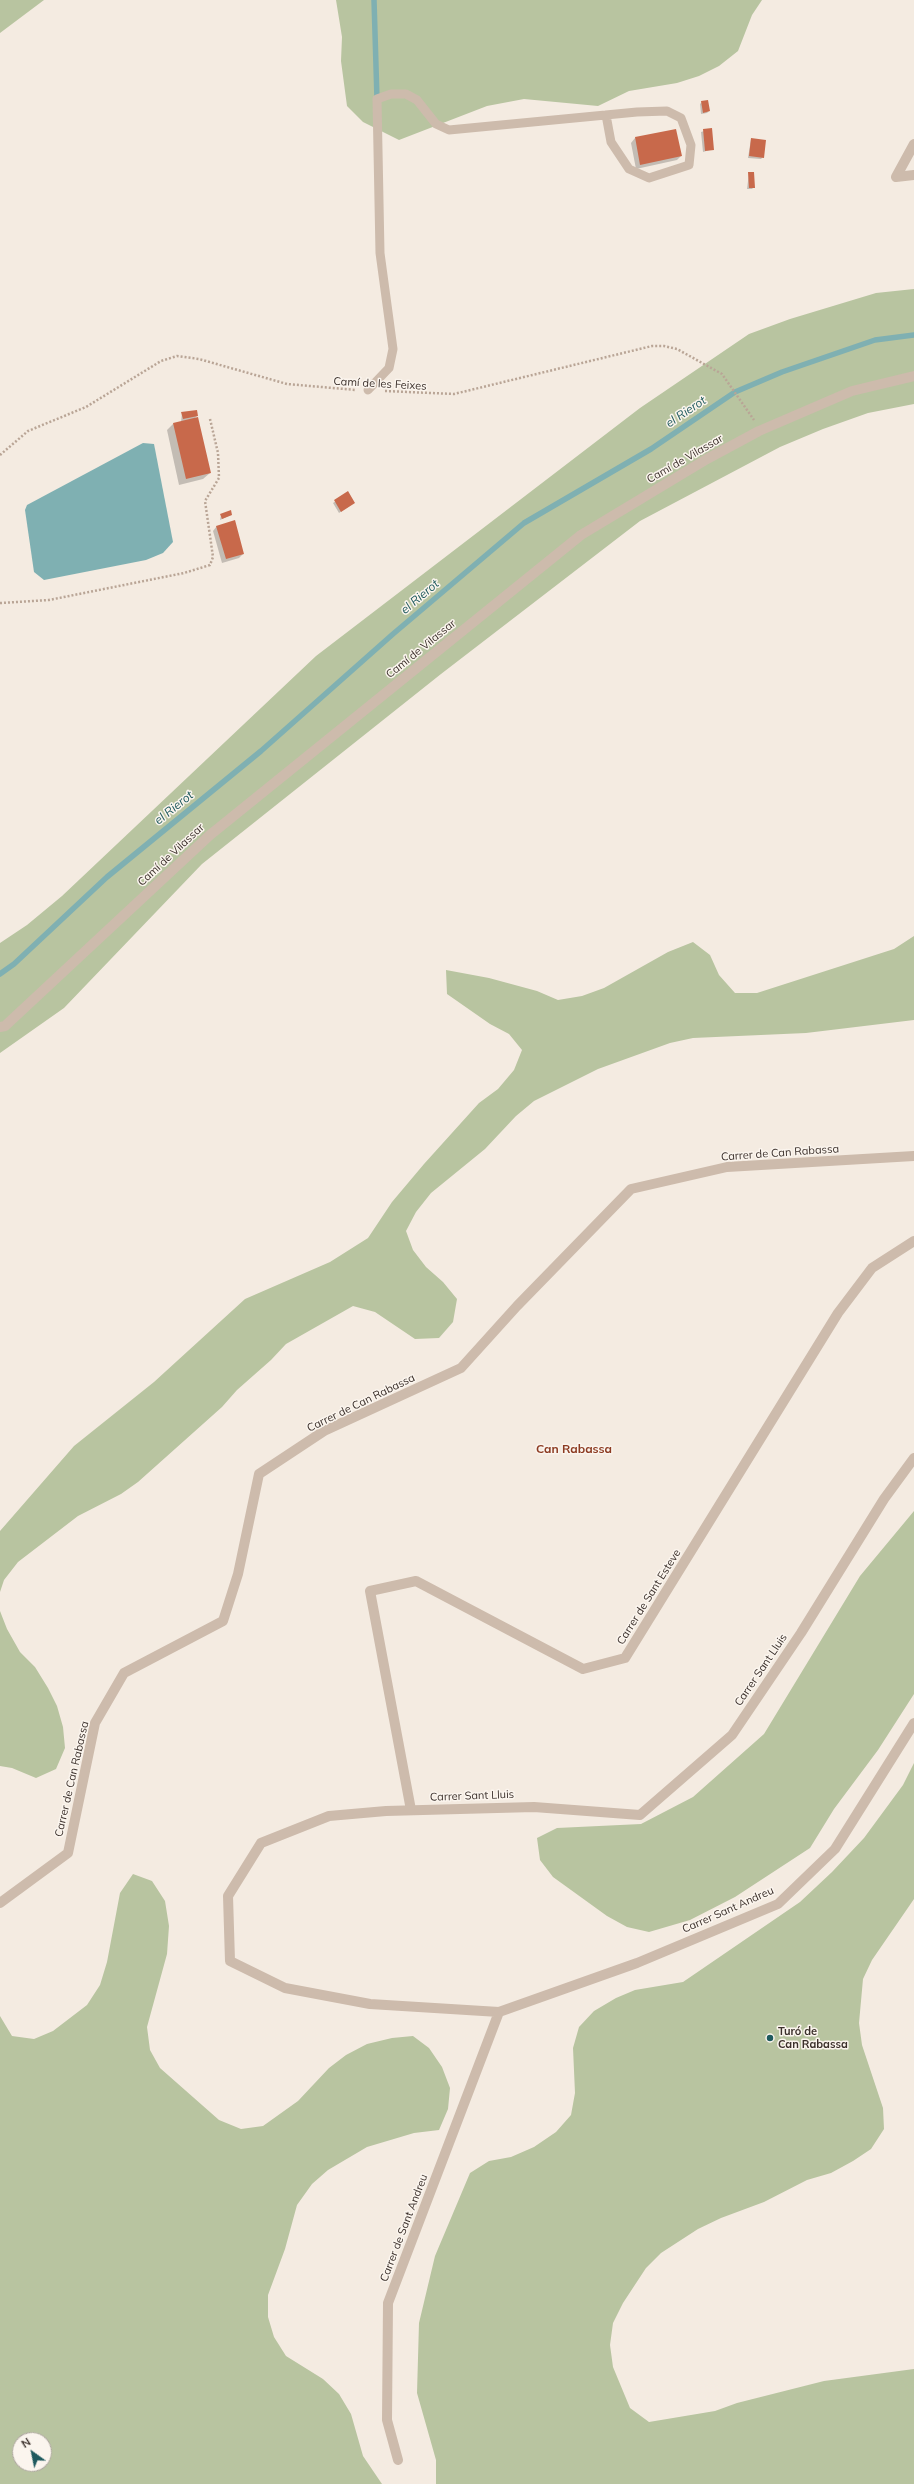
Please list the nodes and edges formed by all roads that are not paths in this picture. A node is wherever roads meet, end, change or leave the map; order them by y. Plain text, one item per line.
1 (606, 115) junction
2 (914, 144) edge
3 (914, 175) edge
4 (914, 376) edge
5 (368, 390) road end
6 (0, 1027) edge
7 (914, 1156) edge
8 (914, 1241) edge
9 (914, 1458) edge
10 (914, 1723) edge
11 (411, 1810) junction
12 (0, 1903) edge
13 (499, 2012) junction
14 (398, 2460) dead end

1 - 1 lane
1 - 5 lane
2 - 3 street
4 - 6 street, Camí de Vilassar
7 - 12 street, Carrer de Can Rabassa
8 - 11 street, Carrer de Sant Esteve
9 - 11 street, Carrer Sant Lluis
10 - 13 street, Carrer Sant Andreu
11 - 13 street, Carrer Sant Lluis
13 - 14 street, Carrer de Sant Andreu

